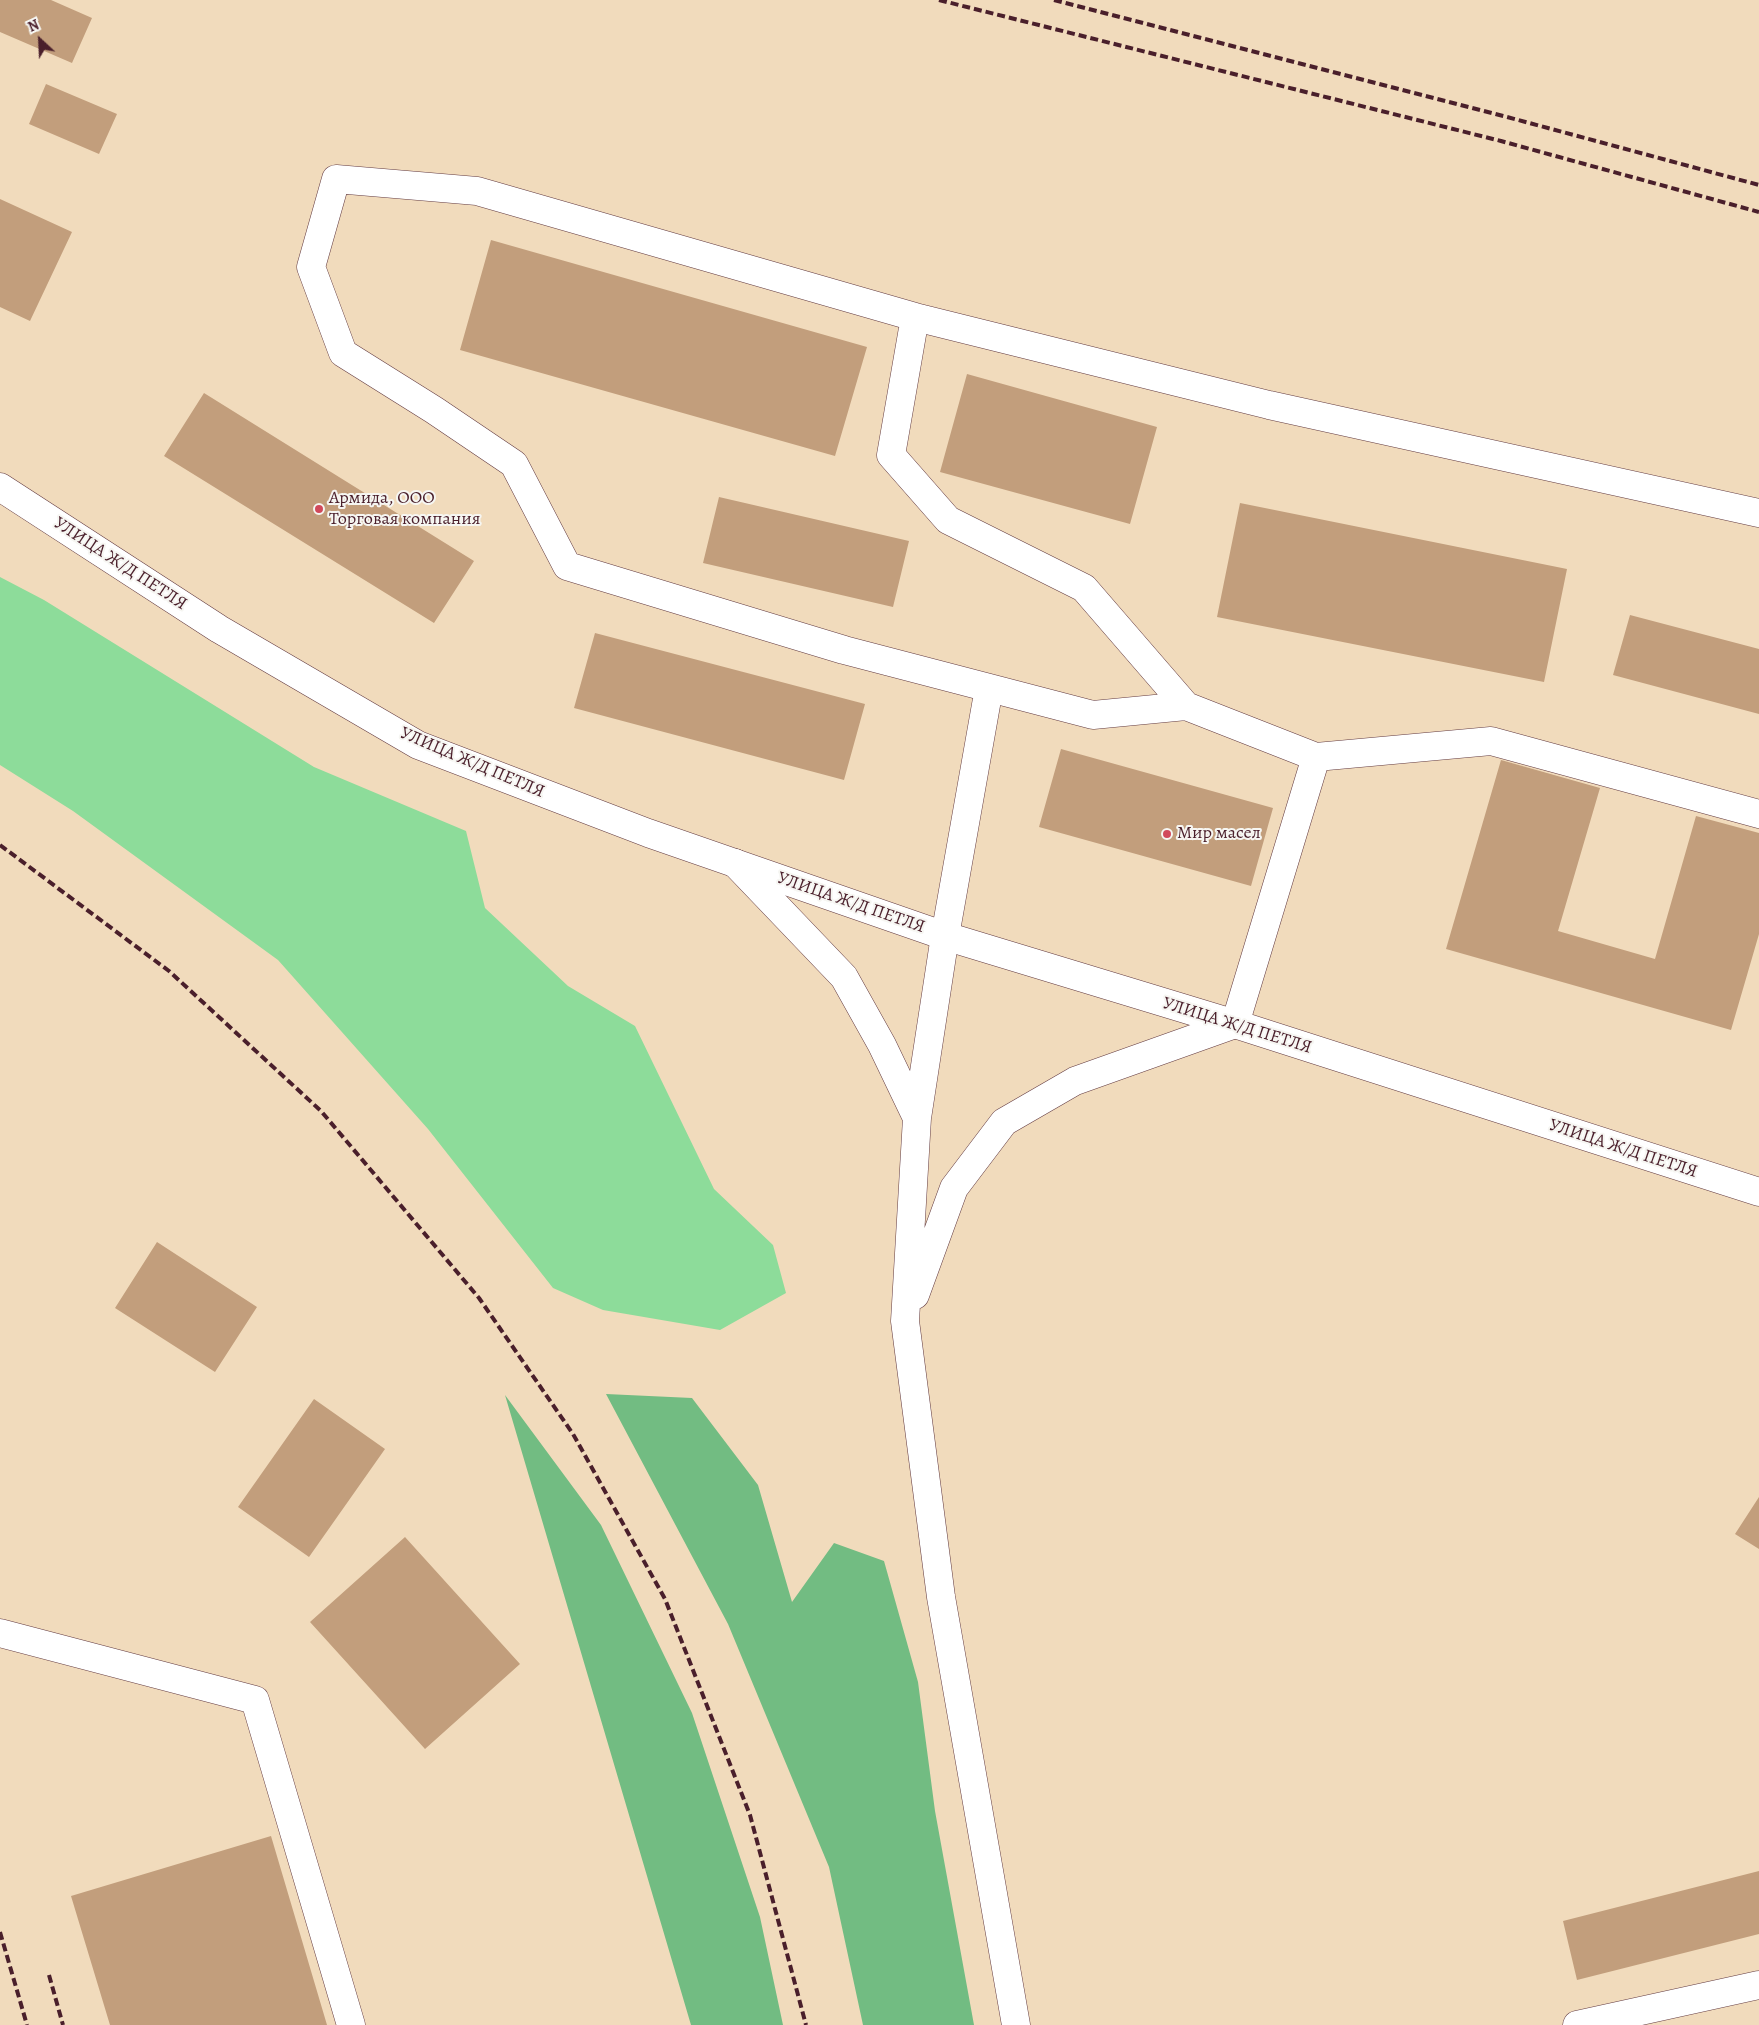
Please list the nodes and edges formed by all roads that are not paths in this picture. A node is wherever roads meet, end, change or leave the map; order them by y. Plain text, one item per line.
1 (915, 317) junction
2 (0, 487) edge
3 (1759, 513) edge
4 (989, 688) junction
5 (1186, 706) junction
6 (1316, 757) junction
7 (1759, 814) edge
8 (735, 863) junction
9 (945, 936) junction
10 (1235, 1024) junction
11 (917, 1118) junction
12 (1759, 1192) edge
13 (905, 1321) junction
14 (0, 1633) edge
15 (1759, 1985) edge
16 (351, 2025) edge
17 (1016, 2025) edge
18 (1577, 2025) edge

1 - 3 main road
1 - 4 main road
1 - 5 main road
2 - 8 main road, УЛИЦА Ж/Д ПЕТЛЯ
4 - 5 main road
4 - 9 main road
5 - 6 main road
6 - 7 main road
6 - 10 main road
8 - 9 main road, УЛИЦА Ж/Д ПЕТЛЯ
8 - 11 main road
9 - 10 main road, УЛИЦА Ж/Д ПЕТЛЯ
9 - 11 main road
10 - 12 main road, УЛИЦА Ж/Д ПЕТЛЯ
10 - 13 main road
11 - 13 main road
13 - 17 main road
14 - 16 main road
15 - 18 main road

